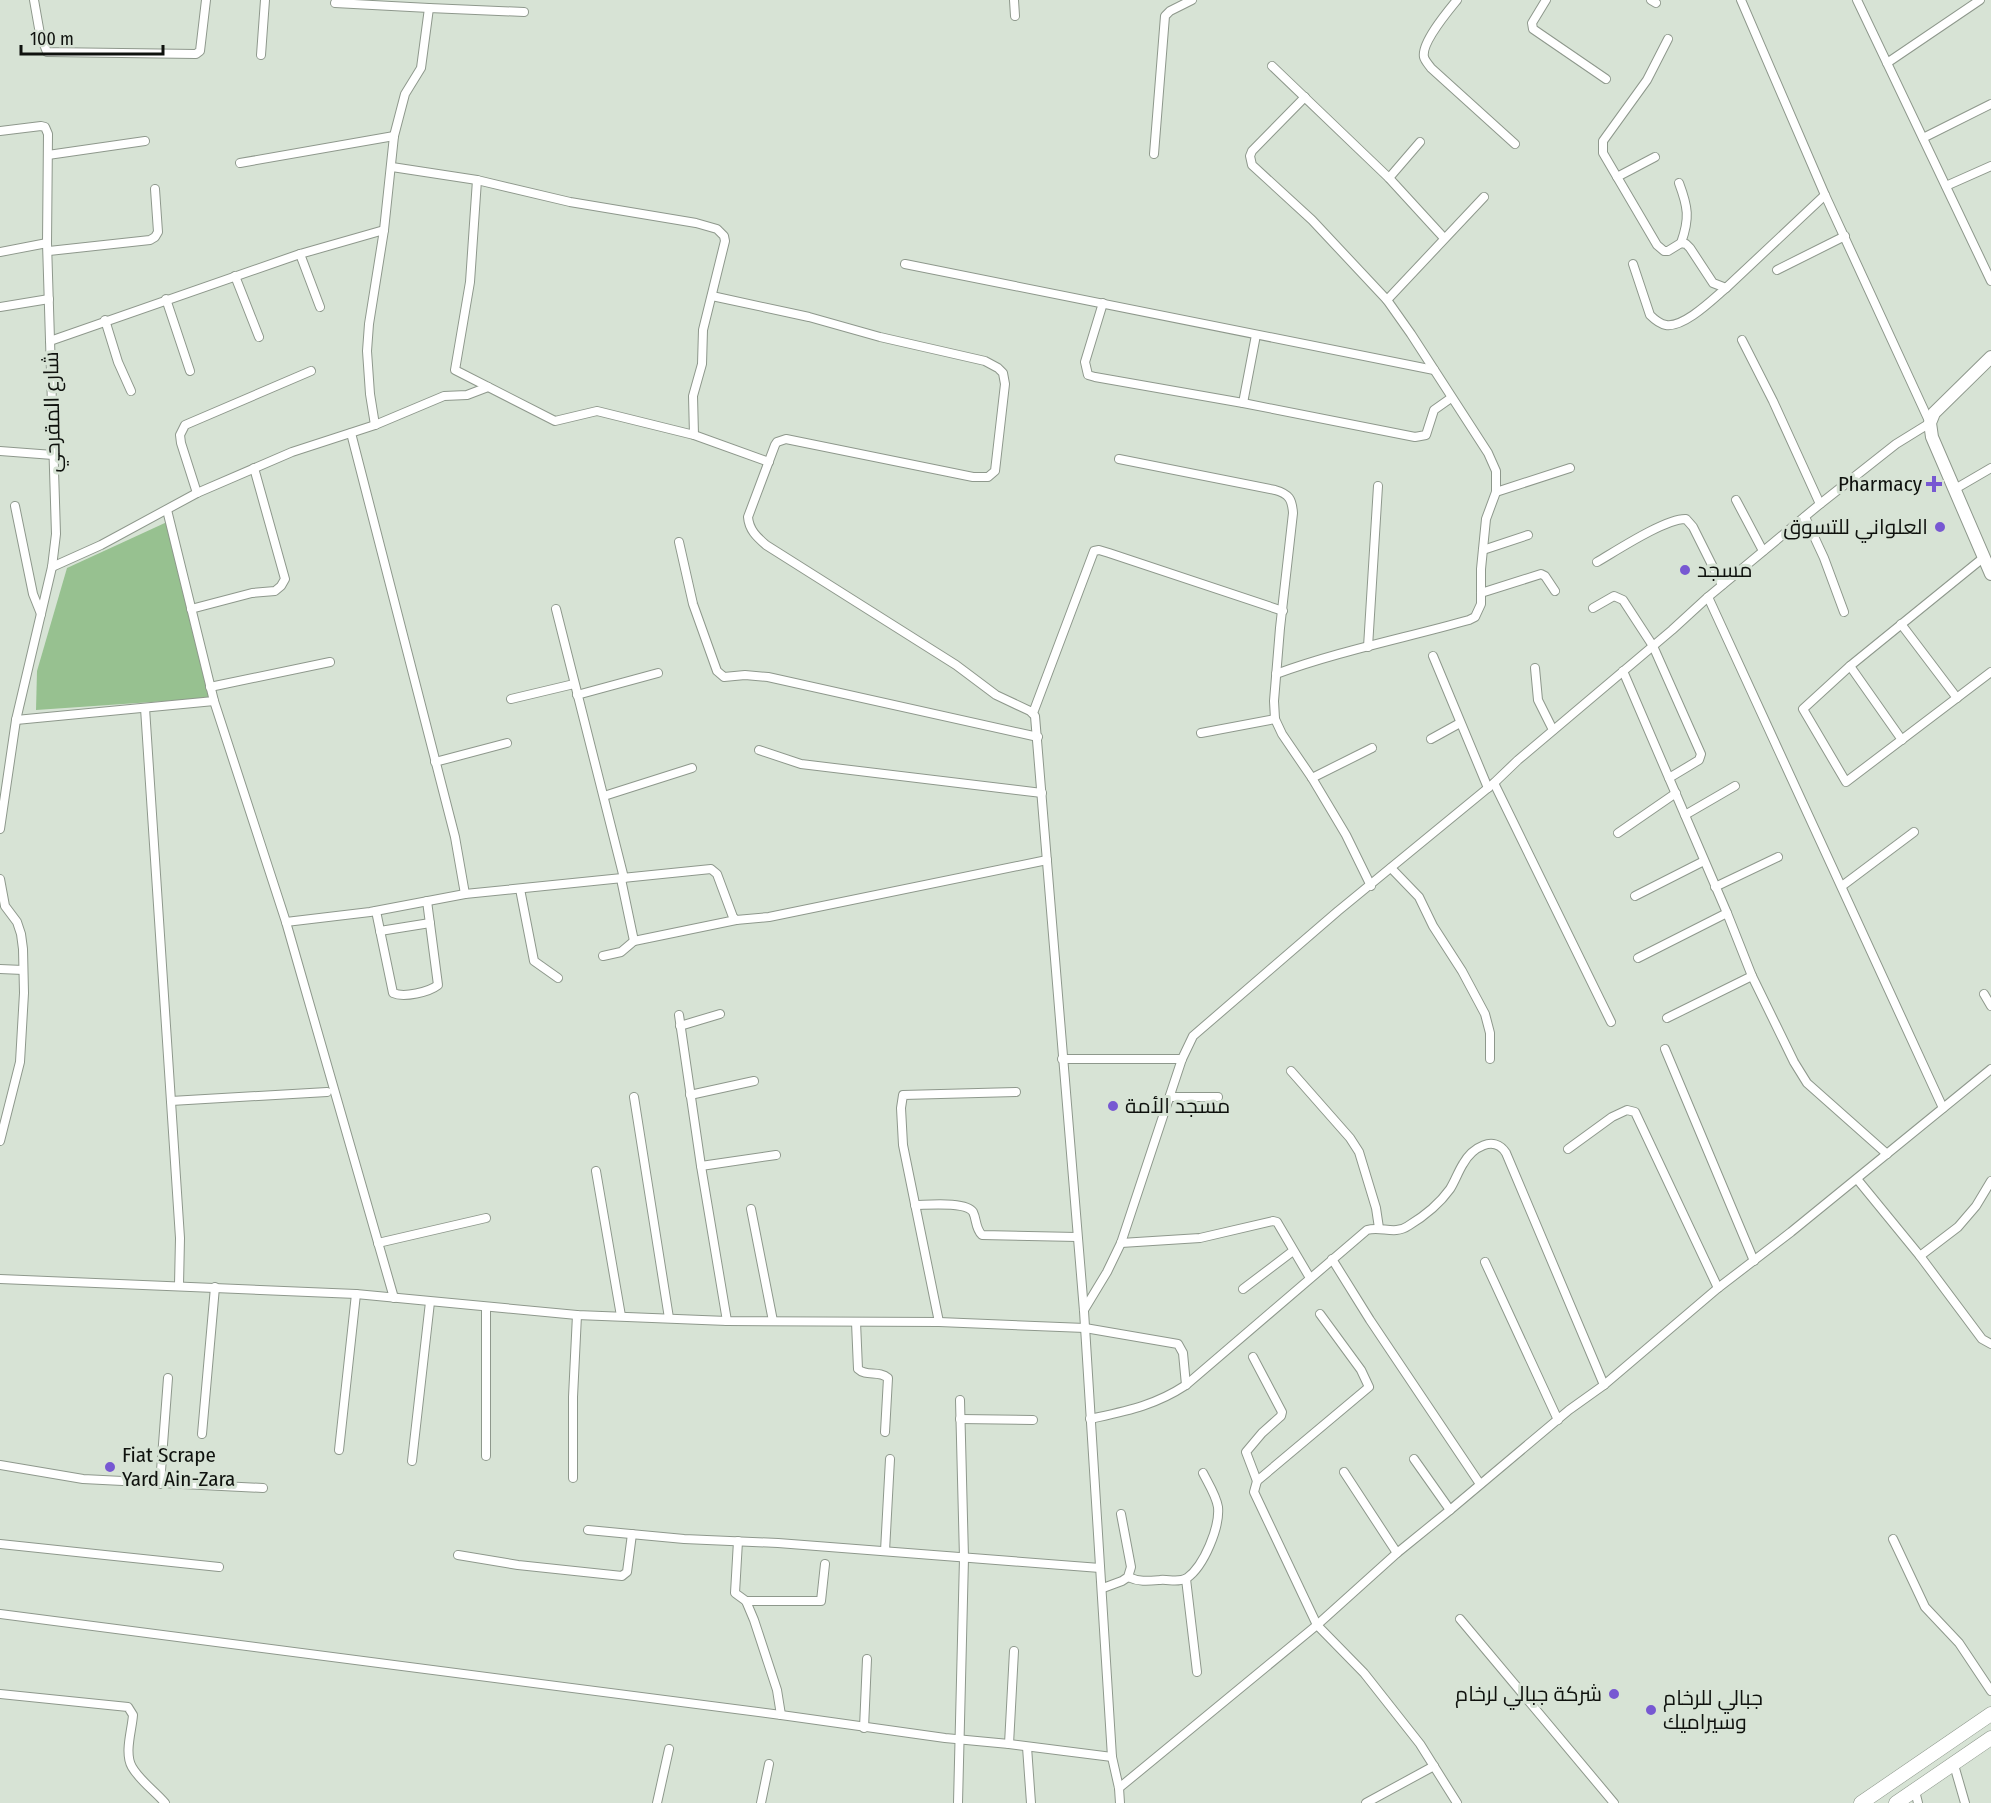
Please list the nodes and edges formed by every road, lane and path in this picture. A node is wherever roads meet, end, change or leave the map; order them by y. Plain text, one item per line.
1 (34, 0) edge
2 (206, 0) edge
3 (265, 0) edge
4 (1014, 0) edge
5 (1192, 0) edge
6 (1457, 0) edge
7 (1546, 0) edge
8 (1742, 0) edge
9 (1857, 0) edge
10 (1980, 0) edge
11 (335, 3) dead end
12 (429, 8) junction
13 (524, 12) dead end
14 (1015, 16) dead end
15 (1668, 39) dead end
16 (261, 56) dead end
17 (1887, 63) junction
18 (1272, 66) dead end
19 (1606, 79) dead end
20 (1305, 97) junction
21 (1991, 104) edge
22 (0, 131) edge
23 (394, 136) junction
24 (1923, 138) junction
25 (145, 141) dead end
26 (1420, 142) dead end
27 (1515, 144) dead end
28 (1154, 154) dead end
29 (48, 155) junction
30 (1655, 157) dead end
31 (240, 163) dead end
32 (1991, 166) edge
33 (392, 167) junction
34 (1617, 177) junction
35 (1389, 178) junction
36 (477, 180) junction
37 (1679, 183) dead end
38 (1946, 186) junction
39 (155, 189) dead end
40 (1825, 195) junction
41 (1484, 196) dead end
42 (384, 230) junction
43 (1845, 236) junction
44 (1443, 238) junction
45 (1681, 243) junction
46 (48, 247) junction
47 (0, 252) edge
48 (300, 254) junction
49 (904, 264) dead end
50 (1633, 264) dead end
51 (1777, 270) dead end
52 (235, 276) junction
53 (1991, 281) edge
54 (1726, 288) junction
55 (711, 296) junction
56 (49, 299) junction
57 (166, 299) junction
58 (1387, 300) junction
59 (1103, 303) junction
60 (0, 307) edge
61 (320, 307) dead end
62 (105, 320) junction
63 (1256, 335) junction
64 (259, 337) dead end
65 (1742, 340) dead end
66 (50, 341) junction
67 (1991, 357) edge
68 (1434, 370) junction
69 (190, 371) dead end
70 (310, 371) dead end
71 (489, 387) junction
72 (131, 391) dead end
73 (1451, 398) junction
74 (1243, 403) junction
75 (1930, 423) junction
76 (375, 425) junction
77 (351, 433) junction
78 (694, 435) junction
79 (0, 452) edge
80 (53, 454) junction
81 (1119, 459) dead end
82 (769, 462) junction
83 (254, 468) junction
84 (1570, 468) dead end
85 (1991, 468) edge
86 (1378, 486) dead end
87 (1955, 489) junction
88 (1496, 492) junction
89 (197, 493) junction
90 (1736, 500) dead end
91 (1820, 504) junction
92 (15, 506) dead end
93 (167, 510) junction
94 (1805, 517) junction
95 (1528, 535) dead end
96 (679, 542) dead end
97 (1483, 550) junction
98 (1763, 551) junction
99 (1983, 558) junction
100 (1598, 562) dead end
101 (51, 567) junction
102 (1991, 574) edge
103 (1722, 585) junction
104 (1555, 591) dead end
105 (1481, 593) junction
106 (1708, 597) junction
107 (1593, 608) dead end
108 (191, 609) junction
109 (556, 609) dead end
110 (1283, 611) junction
111 (1844, 612) dead end
112 (41, 615) junction
113 (1901, 624) junction
114 (1653, 646) junction
115 (1368, 647) junction
116 (1432, 656) dead end
117 (330, 662) dead end
118 (1850, 666) junction
119 (1535, 668) dead end
120 (1623, 671) junction
121 (1991, 672) edge
122 (658, 673) dead end
123 (1276, 674) junction
124 (574, 684) junction
125 (210, 687) junction
126 (577, 695) junction
127 (1957, 698) junction
128 (511, 699) dead end
129 (214, 701) junction
130 (145, 708) junction
131 (1033, 713) junction
132 (1275, 719) junction
133 (16, 720) junction
134 (1460, 723) junction
135 (1553, 730) junction
136 (1202, 733) dead end
137 (1038, 737) junction
138 (1431, 739) dead end
139 (1902, 740) junction
140 (507, 743) dead end
141 (1372, 748) dead end
142 (759, 750) dead end
143 (435, 762) junction
144 (692, 768) dead end
145 (1312, 778) junction
146 (1669, 778) junction
147 (1491, 786) junction
148 (1734, 786) dead end
149 (1042, 793) junction
150 (1676, 793) junction
151 (604, 796) junction
152 (1685, 815) junction
153 (0, 829) edge
154 (1914, 832) dead end
155 (1618, 833) dead end
156 (1778, 857) dead end
157 (1047, 860) junction
158 (1704, 861) junction
159 (1391, 868) junction
160 (0, 879) edge
161 (622, 879) junction
162 (1371, 886) junction
163 (1715, 886) junction
164 (1842, 886) junction
165 (520, 889) junction
166 (465, 894) junction
167 (1635, 896) dead end
168 (427, 901) junction
169 (3, 906) edge
170 (376, 911) junction
171 (1727, 913) junction
172 (736, 920) junction
173 (286, 922) junction
174 (430, 923) junction
175 (381, 931) junction
176 (634, 941) junction
177 (603, 956) dead end
178 (1638, 958) dead end
179 (0, 969) edge
180 (23, 970) junction
181 (1752, 976) junction
182 (558, 978) dead end
183 (1984, 994) dead end
184 (1991, 1006) edge
185 (720, 1014) dead end
186 (679, 1015) dead end
187 (1667, 1018) dead end
188 (1611, 1022) dead end
189 (680, 1026) junction
190 (1665, 1049) dead end
191 (1062, 1059) junction
192 (1182, 1059) junction
193 (1490, 1059) dead end
194 (1991, 1069) edge
195 (1291, 1071) dead end
196 (754, 1081) dead end
197 (327, 1092) dead end
198 (1017, 1092) dead end
199 (690, 1095) junction
200 (634, 1097) dead end
201 (1170, 1097) junction
202 (1218, 1097) dead end
203 (171, 1101) junction
204 (1943, 1108) junction
205 (2, 1126) edge
206 (0, 1141) edge
207 (1568, 1149) dead end
208 (1887, 1154) junction
209 (776, 1155) dead end
210 (700, 1166) junction
211 (596, 1171) dead end
212 (1857, 1179) junction
213 (1991, 1181) edge
214 (915, 1205) junction
215 (751, 1209) dead end
216 (486, 1218) dead end
217 (1379, 1228) junction
218 (1077, 1238) junction
219 (378, 1243) junction
220 (1121, 1243) junction
221 (1293, 1251) junction
222 (1920, 1256) junction
223 (1332, 1259) junction
224 (1754, 1261) junction
225 (1485, 1262) dead end
226 (1310, 1278) junction
227 (0, 1279) edge
228 (179, 1285) junction
229 (215, 1287) junction
230 (1243, 1288) dead end
231 (1718, 1288) junction
232 (356, 1294) junction
233 (394, 1298) junction
234 (430, 1302) junction
235 (486, 1307) junction
236 (1084, 1311) junction
237 (1320, 1314) dead end
238 (577, 1315) junction
239 (621, 1316) junction
240 (669, 1318) junction
241 (727, 1321) junction
242 (773, 1321) junction
243 (856, 1322) junction
244 (939, 1322) junction
245 (1085, 1328) junction
246 (1991, 1344) edge
247 (1253, 1357) dead end
248 (168, 1378) dead end
249 (1186, 1385) junction
250 (1604, 1385) junction
251 (960, 1400) dead end
252 (960, 1419) junction
253 (1090, 1419) junction
254 (1033, 1420) dead end
255 (1558, 1420) junction
256 (885, 1432) dead end
257 (202, 1434) dead end
258 (339, 1450) dead end
259 (486, 1456) dead end
260 (890, 1459) dead end
261 (1414, 1459) dead end
262 (412, 1461) dead end
263 (0, 1465) edge
264 (1344, 1472) dead end
265 (1203, 1473) dead end
266 (573, 1478) dead end
267 (1257, 1481) junction
268 (160, 1484) junction
269 (1480, 1484) junction
270 (263, 1488) dead end
271 (1450, 1510) junction
272 (1121, 1514) dead end
273 (588, 1530) dead end
274 (632, 1534) junction
275 (1893, 1539) dead end
276 (738, 1541) junction
277 (0, 1544) edge
278 (885, 1551) junction
279 (1397, 1553) junction
280 (458, 1555) dead end
281 (964, 1558) junction
282 (825, 1564) dead end
283 (219, 1567) dead end
284 (1100, 1568) junction
285 (1128, 1577) junction
286 (1186, 1579) junction
287 (1102, 1588) junction
288 (746, 1600) junction
289 (0, 1614) edge
290 (1460, 1619) dead end
291 (1317, 1624) junction
292 (1014, 1651) dead end
293 (867, 1659) dead end
294 (1197, 1672) dead end
295 (1991, 1691) edge
296 (0, 1694) edge
297 (781, 1714) junction
298 (1991, 1714) edge
299 (864, 1728) junction
300 (1991, 1738) edge
301 (958, 1740) junction
302 (1009, 1744) junction
303 (1028, 1747) junction
304 (669, 1749) dead end
305 (1112, 1757) junction
306 (769, 1764) dead end
307 (1954, 1765) junction
308 (1434, 1766) junction
309 (1119, 1788) junction
310 (1916, 1797) edge
311 (165, 1803) edge
312 (657, 1803) edge
313 (761, 1803) edge
314 (958, 1803) edge
315 (1031, 1803) edge
316 (1120, 1803) edge
317 (1366, 1803) edge
318 (1457, 1803) edge
319 (1614, 1803) edge
320 (1861, 1803) edge
321 (1896, 1803) edge
322 (1965, 1803) edge

1 - 2 street
3 - 16 street
4 - 14 street
5 - 28 street
6 - 27 street
7 - 19 street
8 - 40 street
9 - 17 street
10 - 17 street
11 - 12 street
12 - 13 street
12 - 23 street
15 - 34 street
17 - 24 street
18 - 20 street
20 - 35 street
20 - 58 street
21 - 24 street
22 - 29 street
23 - 31 street
23 - 33 street
24 - 38 street
25 - 29 street
26 - 35 street
29 - 46 street
30 - 34 street
32 - 38 street
33 - 36 street
33 - 42 street
34 - 45 street
35 - 44 street
36 - 55 street
36 - 71 street
37 - 45 street
38 - 53 street
39 - 46 street
40 - 43 street
40 - 54 street
41 - 44 street
42 - 48 street, شارع المقرحي
42 - 76 street
43 - 51 street
43 - 75 street
44 - 58 street
45 - 54 street
46 - 47 street
46 - 56 street
48 - 52 street, شارع المقرحي
48 - 61 street
49 - 59 street
50 - 54 street
52 - 57 street, شارع المقرحي
52 - 64 street
55 - 78 street
55 - 82 street
56 - 60 street
56 - 66 street
57 - 62 street, شارع المقرحي
57 - 69 street
58 - 68 street
59 - 63 street
59 - 74 street
62 - 66 street, شارع المقرحي
62 - 72 street
63 - 68 street
63 - 74 street
65 - 91 street
66 - 80 street, شارع المقرحي
67 - 75 street
68 - 73 street
70 - 89 street
71 - 76 street
71 - 78 street
73 - 74 street
73 - 88 street
75 - 87 street
75 - 91 street
76 - 77 street
77 - 83 street
77 - 143 street
78 - 82 street
79 - 80 street
80 - 101 street, شارع المقرحي
81 - 110 street
82 - 131 street
83 - 89 street
83 - 108 street
84 - 88 street
85 - 87 street
86 - 115 street
87 - 99 street
88 - 97 street
89 - 93 street
90 - 98 street
91 - 94 street
92 - 112 street
93 - 101 street
93 - 108 street
94 - 98 street
94 - 111 street
95 - 97 street
96 - 137 street
97 - 105 street
98 - 103 street
99 - 102 street
99 - 113 street
100 - 103 street
101 - 112 street, شارع المقرحي
103 - 106 street
104 - 105 street
105 - 115 street
106 - 114 street
106 - 164 street
107 - 114 street
108 - 125 street
109 - 124 street
110 - 123 street
110 - 131 street
112 - 133 street, شارع المقرحي
113 - 118 street
113 - 127 street
114 - 120 street
114 - 146 street
115 - 123 street
116 - 134 street
117 - 125 street
118 - 139 street
118 - 139 street
119 - 135 street
120 - 135 street
120 - 146 street
121 - 127 street
122 - 126 street
123 - 132 street
124 - 126 street
124 - 128 street
125 - 129 street
126 - 151 street
127 - 139 street
129 - 130 street
129 - 173 street
130 - 133 street
130 - 203 street
131 - 137 street
132 - 136 street
132 - 145 street
133 - 153 street, شارع المقرحي
134 - 138 street
134 - 147 street
135 - 147 street
137 - 149 street
140 - 143 street
141 - 145 street
142 - 149 street
143 - 166 street
144 - 151 street
145 - 162 street
146 - 150 street
147 - 159 street
147 - 188 street
148 - 152 street
149 - 157 street
150 - 152 street
150 - 155 street
151 - 161 street
152 - 158 street
154 - 164 street
156 - 163 street
157 - 172 street
157 - 191 street
158 - 163 street
158 - 167 street
159 - 162 street
159 - 193 street
160 - 169 street
161 - 165 street
161 - 172 street
161 - 176 street
162 - 192 street
163 - 171 street
164 - 204 street
165 - 166 street
165 - 182 street
166 - 168 street
168 - 170 street
168 - 174 street
169 - 180 street
170 - 173 street
170 - 175 street
171 - 178 street
171 - 181 street
172 - 176 street
173 - 219 street
174 - 175 street
174 - 175 street
176 - 177 street
179 - 180 street
180 - 205 street
181 - 187 street
181 - 208 street
183 - 184 street
185 - 189 street
186 - 189 street
189 - 199 street
190 - 224 street
191 - 192 street
191 - 218 street
192 - 201 street
194 - 204 street
195 - 217 street
196 - 199 street
197 - 203 street
198 - 214 street
199 - 210 street
200 - 240 street
201 - 202 street
201 - 220 street
203 - 228 street
204 - 208 street
205 - 206 street
207 - 231 street
208 - 212 street
209 - 210 street
210 - 241 street
211 - 239 street
212 - 222 street
212 - 224 street
213 - 222 street
214 - 218 street
214 - 244 street
215 - 242 street
216 - 219 street
217 - 223 street
217 - 250 street
218 - 236 street
219 - 233 street
220 - 221 street
220 - 236 street
221 - 226 street
221 - 230 street
222 - 246 street
223 - 226 street
223 - 269 street
224 - 231 street
225 - 255 street
226 - 249 street
227 - 228 street
228 - 229 street
229 - 232 street
229 - 257 street
231 - 250 street
232 - 233 street
232 - 258 street
233 - 234 street
234 - 235 street
234 - 262 street
235 - 238 street
235 - 259 street
236 - 245 street
237 - 267 street
238 - 239 street
238 - 266 street
239 - 240 street
240 - 241 street
241 - 242 street
242 - 243 street
243 - 244 street
243 - 256 street
244 - 245 street
245 - 249 street
245 - 253 street
247 - 267 street
248 - 268 street
249 - 253 street
250 - 255 street
251 - 252 street
252 - 254 street
252 - 281 street
253 - 284 street
255 - 269 street
260 - 278 street
261 - 271 street
263 - 268 street
264 - 279 street
265 - 286 street
267 - 291 street
268 - 270 street
269 - 271 street
271 - 279 street
272 - 285 street
273 - 274 street
274 - 276 street
274 - 280 street
275 - 295 street
276 - 278 street
276 - 288 street
277 - 283 street
278 - 281 street
279 - 291 street
281 - 284 street
281 - 301 street
282 - 288 street
284 - 287 street
285 - 286 street
285 - 287 street
286 - 294 street
287 - 305 street
288 - 297 street
289 - 297 street
290 - 319 street
291 - 308 street
291 - 309 street
292 - 302 street
293 - 299 street
296 - 311 street
297 - 299 street
298 - 320 main road
299 - 301 street
300 - 307 main road
301 - 302 street
301 - 314 street
302 - 303 street
303 - 305 street
303 - 315 street
304 - 312 street
305 - 309 street
306 - 313 street
307 - 310 main road
307 - 322 street
308 - 317 street
308 - 318 street
309 - 316 street
310 - 321 main road

